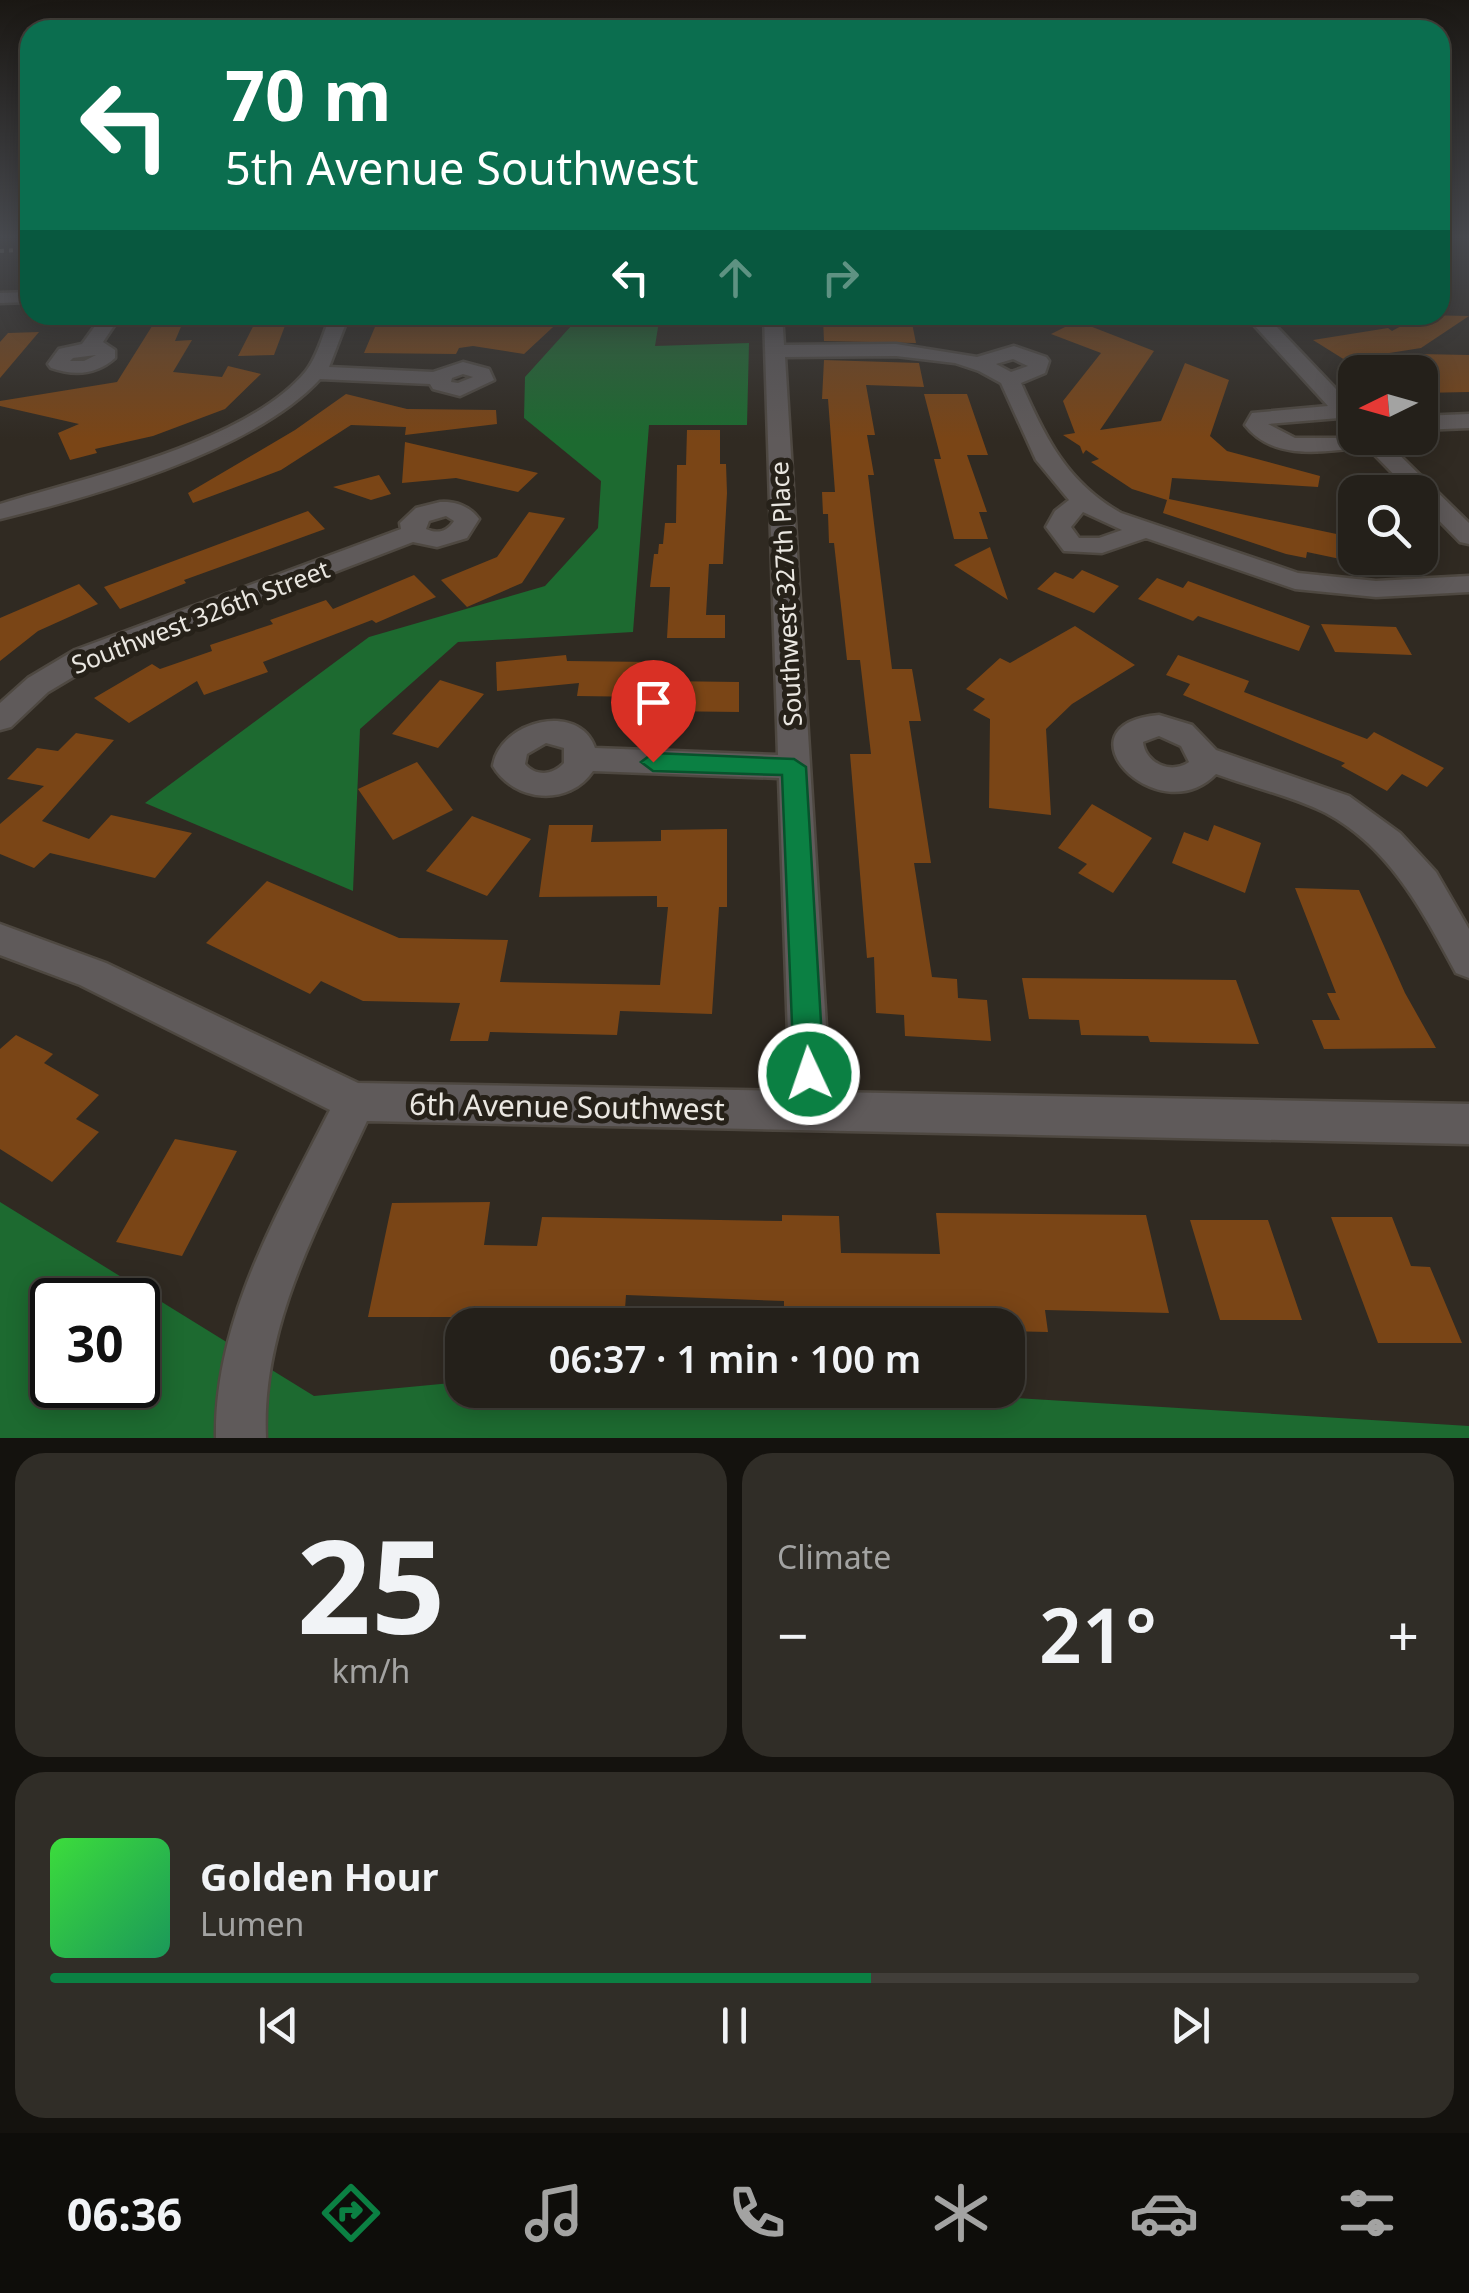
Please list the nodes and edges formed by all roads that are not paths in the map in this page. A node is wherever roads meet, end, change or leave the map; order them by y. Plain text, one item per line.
1 (105, 325) edge
2 (336, 325) edge
3 (774, 325) edge
4 (1261, 325) edge
5 (90, 347) dead end
6 (773, 352) junction
7 (978, 362) junction
8 (315, 373) junction
9 (439, 378) dead end
10 (1010, 380) junction
11 (1338, 405) edge
12 (1338, 417) edge
13 (1469, 421) edge
14 (1438, 422) edge
15 (1338, 441) edge
16 (1388, 455) edge
17 (1083, 500) junction
18 (0, 512) edge
19 (1145, 530) junction
20 (414, 533) dead end
21 (1469, 537) edge
22 (1469, 584) edge
23 (0, 720) edge
24 (1205, 758) dead end
25 (583, 760) dead end
26 (794, 767) junction
27 (0, 939) edge
28 (1469, 962) edge
29 (355, 1102) junction
30 (811, 1112) junction
31 (1469, 1124) edge
32 (241, 1438) edge

1 - 5 street
2 - 8 street
3 - 6 street, Southwest 327th Place
4 - 11 street
6 - 7 street
6 - 26 street, Southwest 327th Place
7 - 10 street
7 - 10 street
8 - 9 street
8 - 18 street
10 - 17 street
12 - 15 street
13 - 14 street
16 - 21 street
17 - 19 street
17 - 19 street
19 - 22 street
20 - 23 street, Southwest 326th Street
24 - 28 street
25 - 26 street
26 - 30 street, Southwest 327th Place
27 - 29 street, 6th Avenue Southwest
29 - 30 street, 6th Avenue Southwest
29 - 32 street
30 - 31 street, 6th Avenue Southwest

